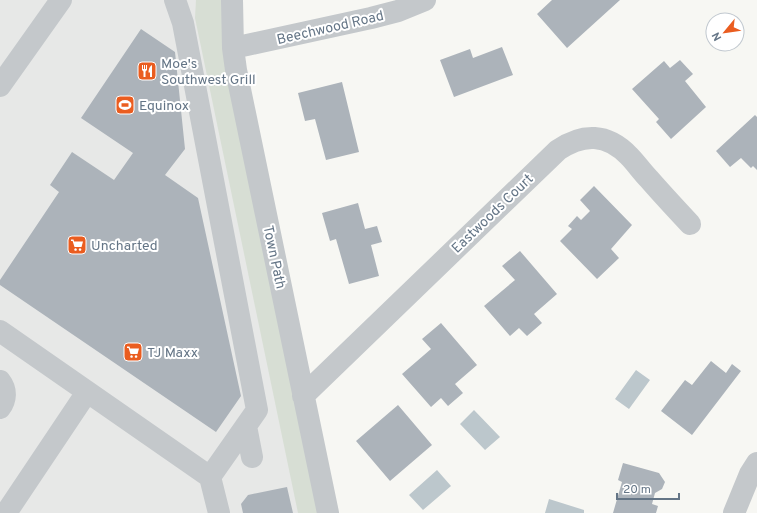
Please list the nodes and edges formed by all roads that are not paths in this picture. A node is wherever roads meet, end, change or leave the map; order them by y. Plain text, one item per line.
1 (61, 0) edge
2 (175, 0) edge
3 (232, 0) edge
4 (425, 0) edge
5 (233, 48) junction
6 (0, 86) edge
7 (690, 224) dead end
8 (0, 331) edge
9 (0, 381) edge
10 (87, 392) junction
11 (303, 396) junction
12 (0, 408) edge
13 (246, 426) junction
14 (252, 457) dead end
15 (757, 463) edge
16 (210, 477) junction
17 (6, 513) edge
18 (219, 513) edge
19 (328, 513) edge
20 (734, 513) edge

1 - 6 street
2 - 13 street
3 - 5 street, Town Path
4 - 5 street, Beechwood Road
5 - 11 street, Town Path
7 - 11 street, Eastwoods Court
8 - 10 street
9 - 12 street
10 - 16 street
10 - 17 street
11 - 19 street, Town Path
13 - 14 street
13 - 16 street
15 - 20 street
16 - 18 street

